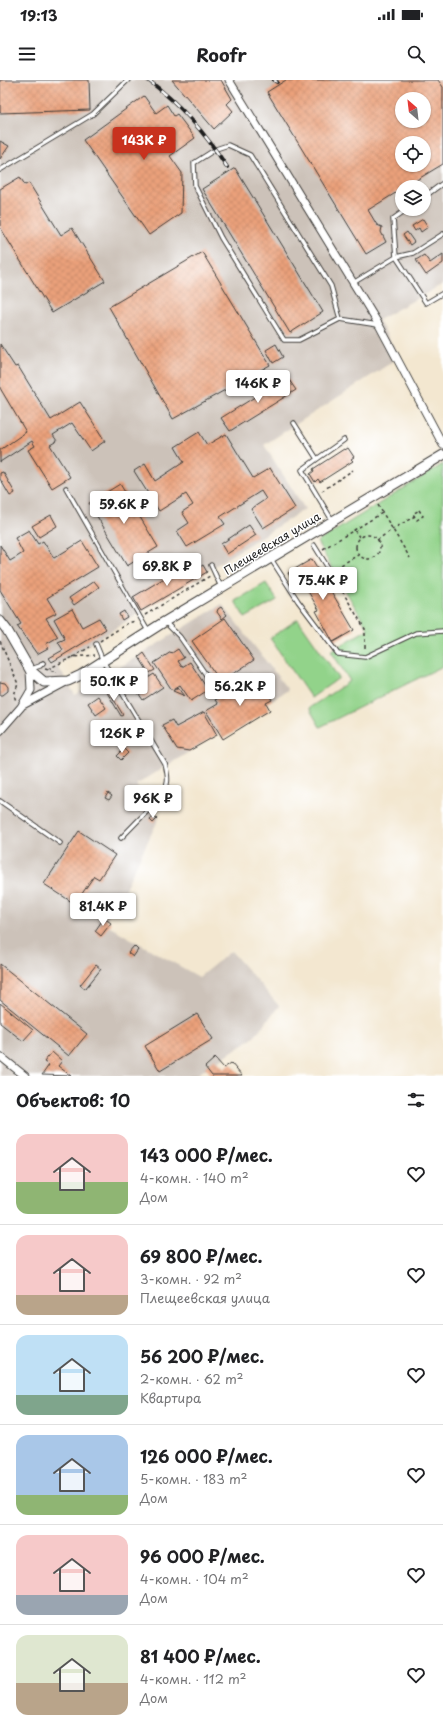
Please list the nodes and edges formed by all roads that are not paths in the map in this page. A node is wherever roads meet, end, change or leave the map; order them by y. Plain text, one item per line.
1 (128, 80) edge
2 (229, 80) edge
3 (0, 170) edge
4 (443, 183) edge
5 (431, 192) edge
6 (397, 216) edge
7 (443, 234) edge
8 (396, 257) junction
9 (353, 283) junction
10 (443, 293) edge
11 (340, 319) junction
12 (379, 325) junction
13 (294, 423) dead end
14 (344, 440) dead end
15 (443, 445) edge
16 (443, 455) edge
17 (317, 459) junction
18 (66, 488) dead end
19 (333, 521) junction
20 (314, 544) dead end
21 (270, 558) junction
22 (211, 565) dead end
23 (330, 571) road end
24 (221, 587) junction
25 (0, 621) edge
26 (164, 622) junction
27 (148, 631) junction
28 (443, 631) edge
29 (96, 644) road end
30 (99, 657) junction
31 (41, 664) road end
32 (30, 670) junction
33 (68, 681) junction
34 (215, 688) dead end
35 (23, 705) junction
36 (0, 731) edge
37 (0, 801) edge
38 (121, 838) dead end
39 (60, 842) dead end
40 (0, 1056) edge
41 (25, 1076) edge

1 - 3 lane
2 - 9 street
4 - 5 lane
6 - 8 lane
7 - 8 lane
8 - 9 lane
8 - 10 lane
9 - 12 street
11 - 11 lane
11 - 12 lane
12 - 15 street
13 - 17 lane
14 - 17 lane
16 - 19 street, Плещеевская улица
17 - 19 lane
18 - 27 lane
19 - 21 street, Плещеевская улица
20 - 23 lane
21 - 24 street, Плещеевская улица
21 - 28 lane
22 - 24 lane
24 - 26 street, Плещеевская улица
25 - 32 street
26 - 27 street, Плещеевская улица
26 - 34 lane
27 - 30 street, Плещеевская улица
29 - 30 lane
30 - 33 street, Плещеевская улица
30 - 38 lane
31 - 32 lane
32 - 33 street, Плещеевская улица
32 - 35 street
33 - 35 street
35 - 36 street
37 - 39 lane
40 - 41 street

